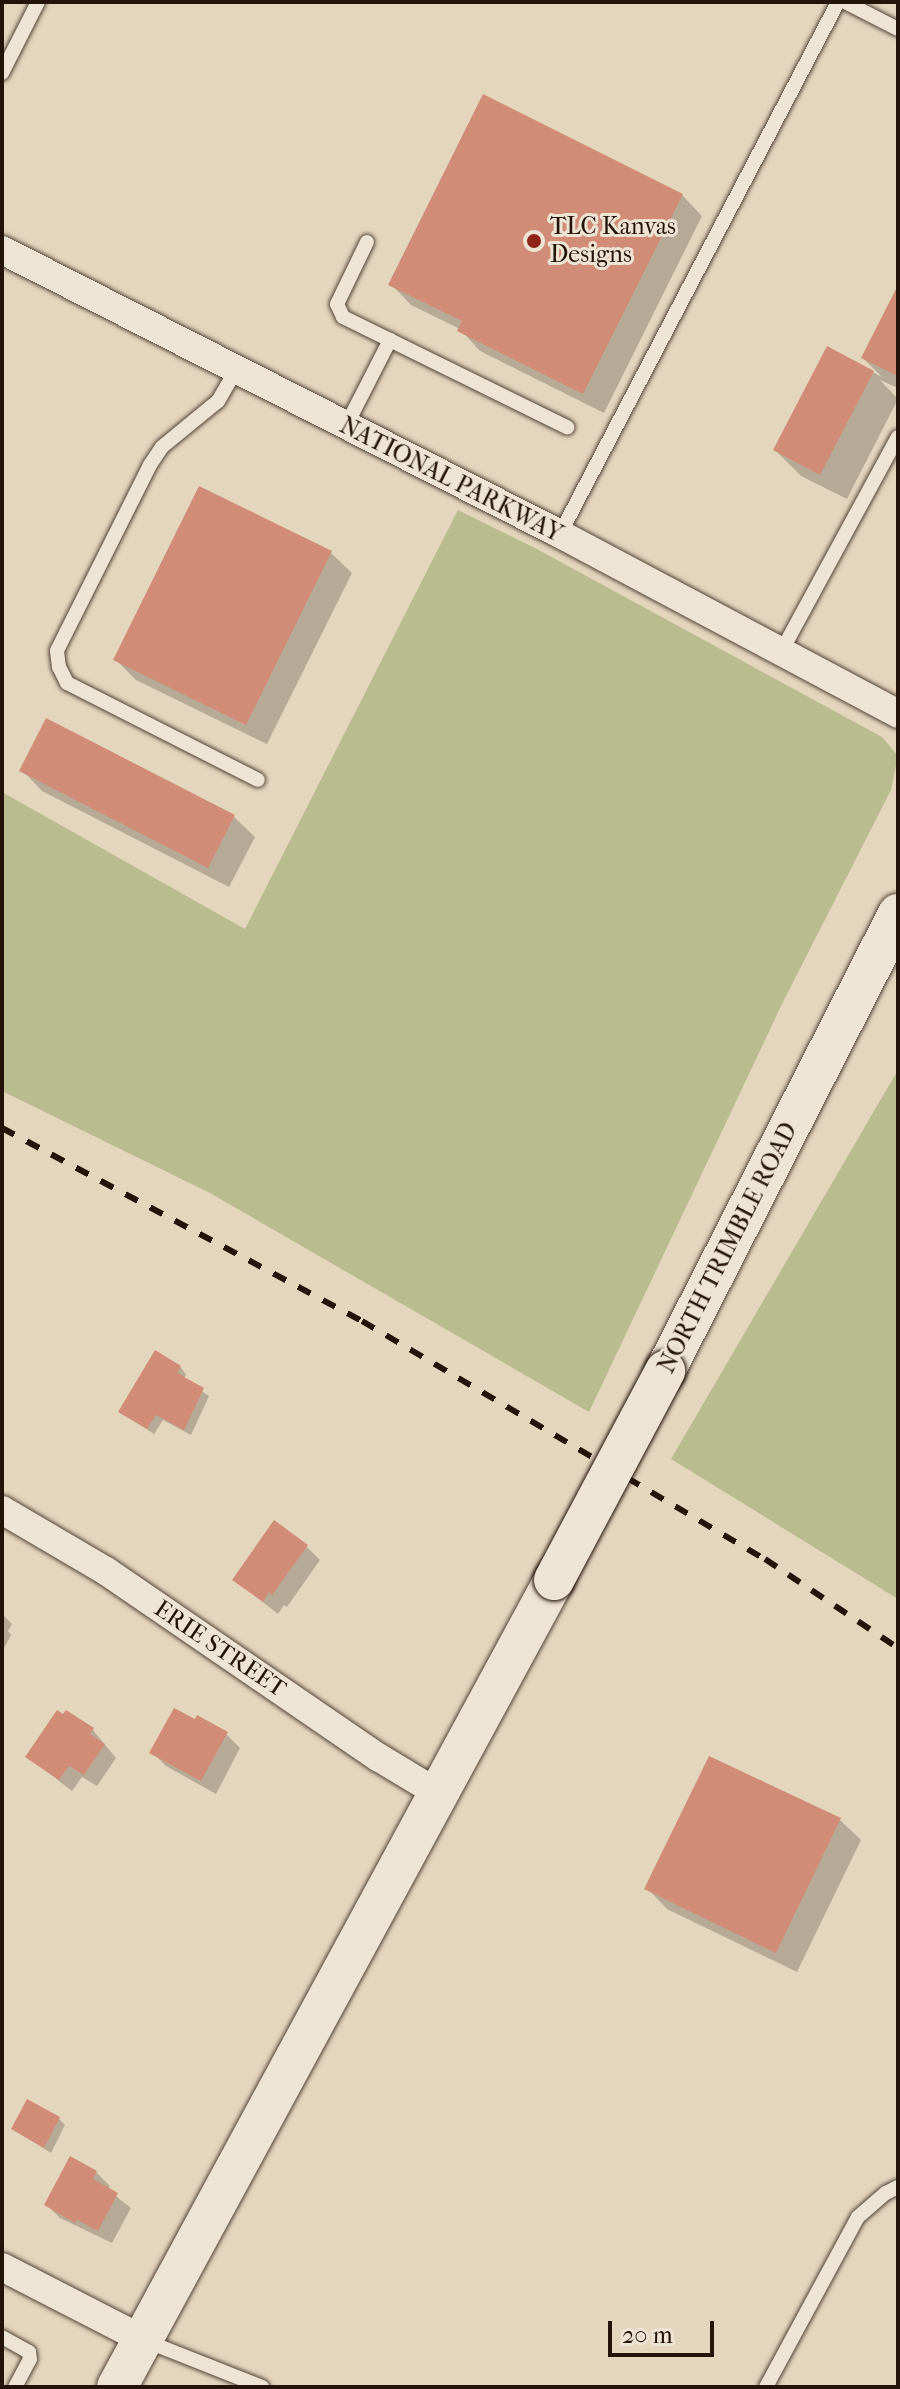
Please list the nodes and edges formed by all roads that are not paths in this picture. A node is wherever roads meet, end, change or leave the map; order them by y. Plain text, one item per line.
1 (38, 2) edge
2 (838, 2) edge
3 (845, 2) edge
4 (898, 29) edge
5 (2, 73) edge
6 (367, 242) dead end
7 (2, 250) edge
8 (390, 340) junction
9 (236, 370) junction
10 (346, 426) junction
11 (567, 427) dead end
12 (898, 437) edge
13 (560, 534) junction
14 (780, 654) junction
15 (898, 714) edge
16 (258, 780) dead end
17 (898, 914) edge
18 (2, 1510) edge
19 (436, 1792) junction
20 (898, 2187) edge
21 (2, 2267) edge
22 (2, 2337) edge
23 (142, 2339) junction
24 (15, 2387) edge
25 (117, 2387) edge
26 (262, 2387) edge
27 (766, 2387) edge

1 - 5 lane
2 - 13 lane
3 - 4 lane
6 - 8 lane
7 - 9 street, NATIONAL PARKWAY
8 - 10 lane
8 - 11 lane
9 - 10 street, NATIONAL PARKWAY
9 - 16 lane
10 - 13 street, NATIONAL PARKWAY
12 - 14 lane
13 - 14 street, NATIONAL PARKWAY
14 - 15 street, NATIONAL PARKWAY
17 - 19 main road, NORTH TRIMBLE ROAD, bridge
18 - 19 street, ERIE STREET
19 - 23 main road, NORTH TRIMBLE ROAD
20 - 27 lane
21 - 23 street
22 - 24 lane
23 - 25 main road, NORTH TRIMBLE ROAD
23 - 26 lane

